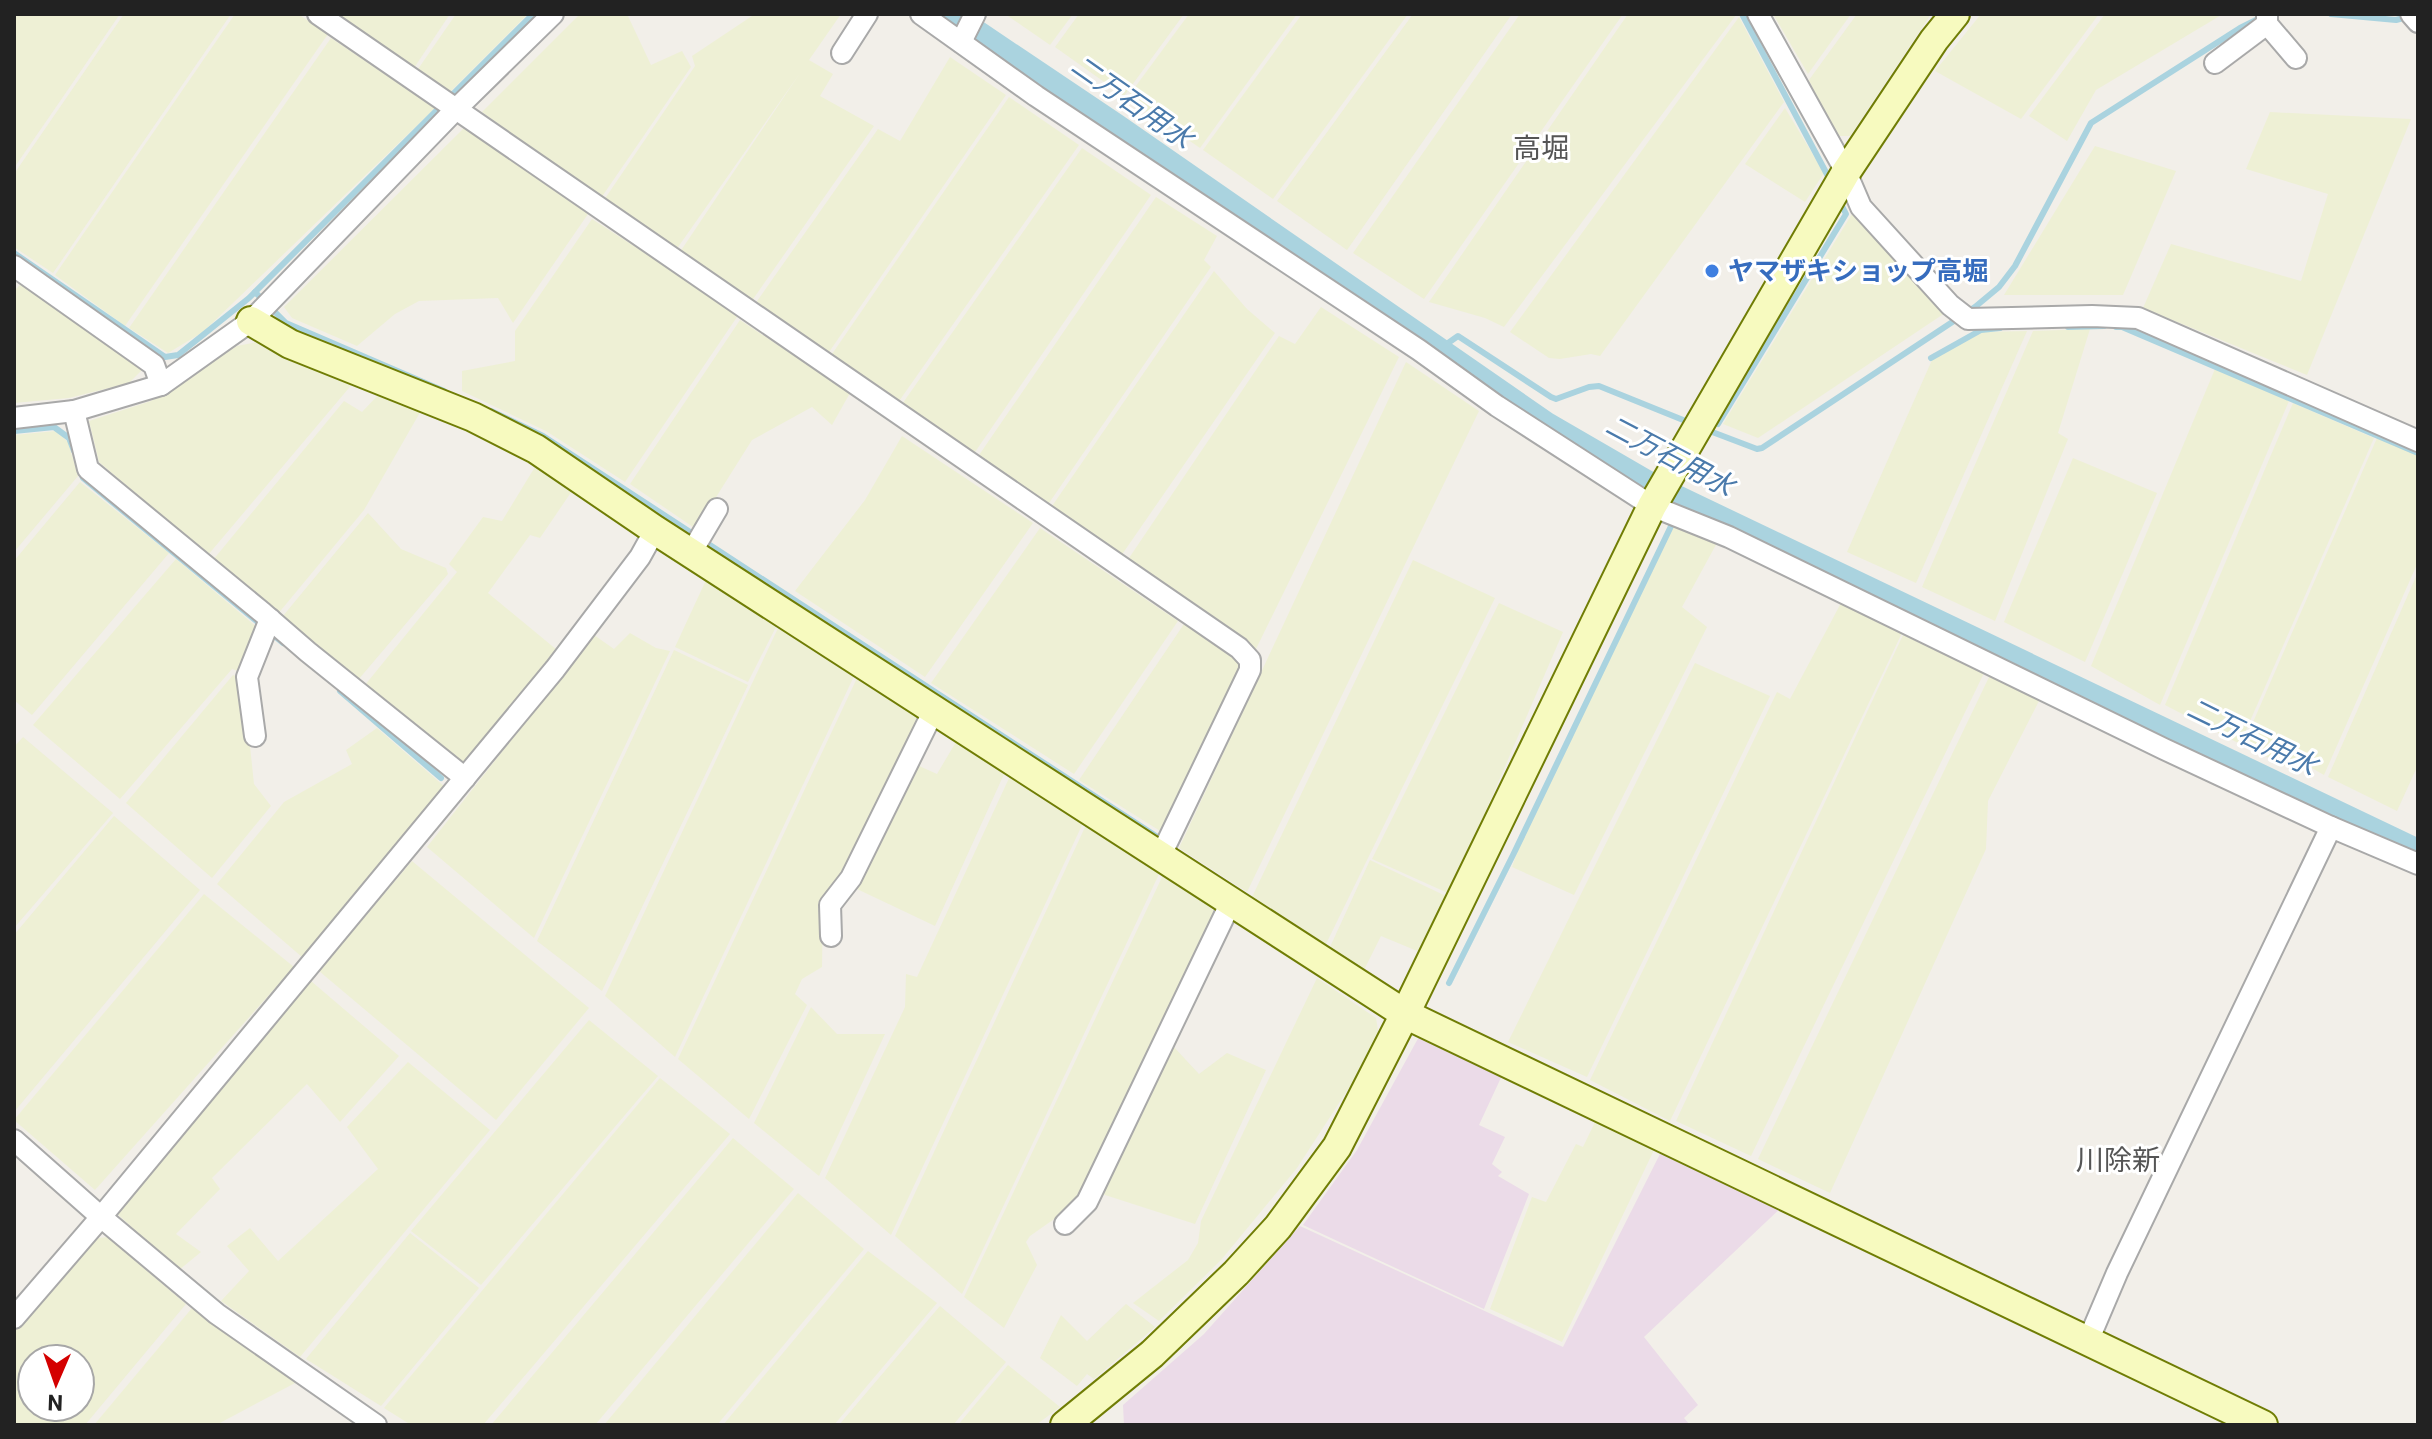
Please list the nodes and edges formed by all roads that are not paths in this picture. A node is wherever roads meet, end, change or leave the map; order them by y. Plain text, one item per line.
1 (318, 14) edge
2 (553, 14) edge
3 (867, 14) edge
4 (921, 14) edge
5 (975, 14) edge
6 (1758, 14) edge
7 (1955, 14) edge
8 (2411, 14) edge
9 (2267, 19) edge
10 (2418, 22) edge
11 (961, 42) junction
12 (842, 53) dead end
13 (2296, 58) dead end
14 (2215, 63) dead end
15 (456, 109) junction
16 (1846, 172) junction
17 (14, 266) edge
18 (251, 321) junction
19 (161, 385) junction
20 (74, 411) junction
21 (14, 418) edge
22 (2418, 441) edge
23 (1652, 506) junction
24 (717, 509) dead end
25 (655, 530) junction
26 (691, 553) junction
27 (270, 619) junction
28 (934, 710) junction
29 (255, 736) dead end
30 (465, 778) junction
31 (2331, 827) junction
32 (1161, 855) junction
33 (2418, 864) edge
34 (1231, 902) junction
35 (831, 936) dead end
36 (1405, 1014) junction
37 (14, 1140) edge
38 (101, 1217) junction
39 (1065, 1224) dead end
40 (14, 1318) edge
41 (2088, 1341) junction
42 (376, 1425) edge
43 (1065, 1425) edge
44 (2263, 1425) edge

1 - 15 street
2 - 15 street
3 - 12 street
4 - 11 street
5 - 11 street
6 - 16 street
7 - 16 street
8 - 10 street
9 - 13 street
9 - 14 street
11 - 23 street
15 - 18 street
15 - 32 street
16 - 22 street
16 - 23 street
17 - 19 street
18 - 19 street
18 - 25 street
19 - 20 street
20 - 21 street
20 - 27 street
23 - 31 street
23 - 36 street
24 - 26 street
25 - 26 street
25 - 30 street
26 - 28 street
27 - 29 street
27 - 30 street
28 - 32 street
28 - 35 street
30 - 38 street
31 - 33 street
31 - 41 street
32 - 34 street
34 - 36 street
34 - 39 street
36 - 41 street
36 - 43 street
37 - 38 street
38 - 40 street
38 - 42 street
41 - 44 street

